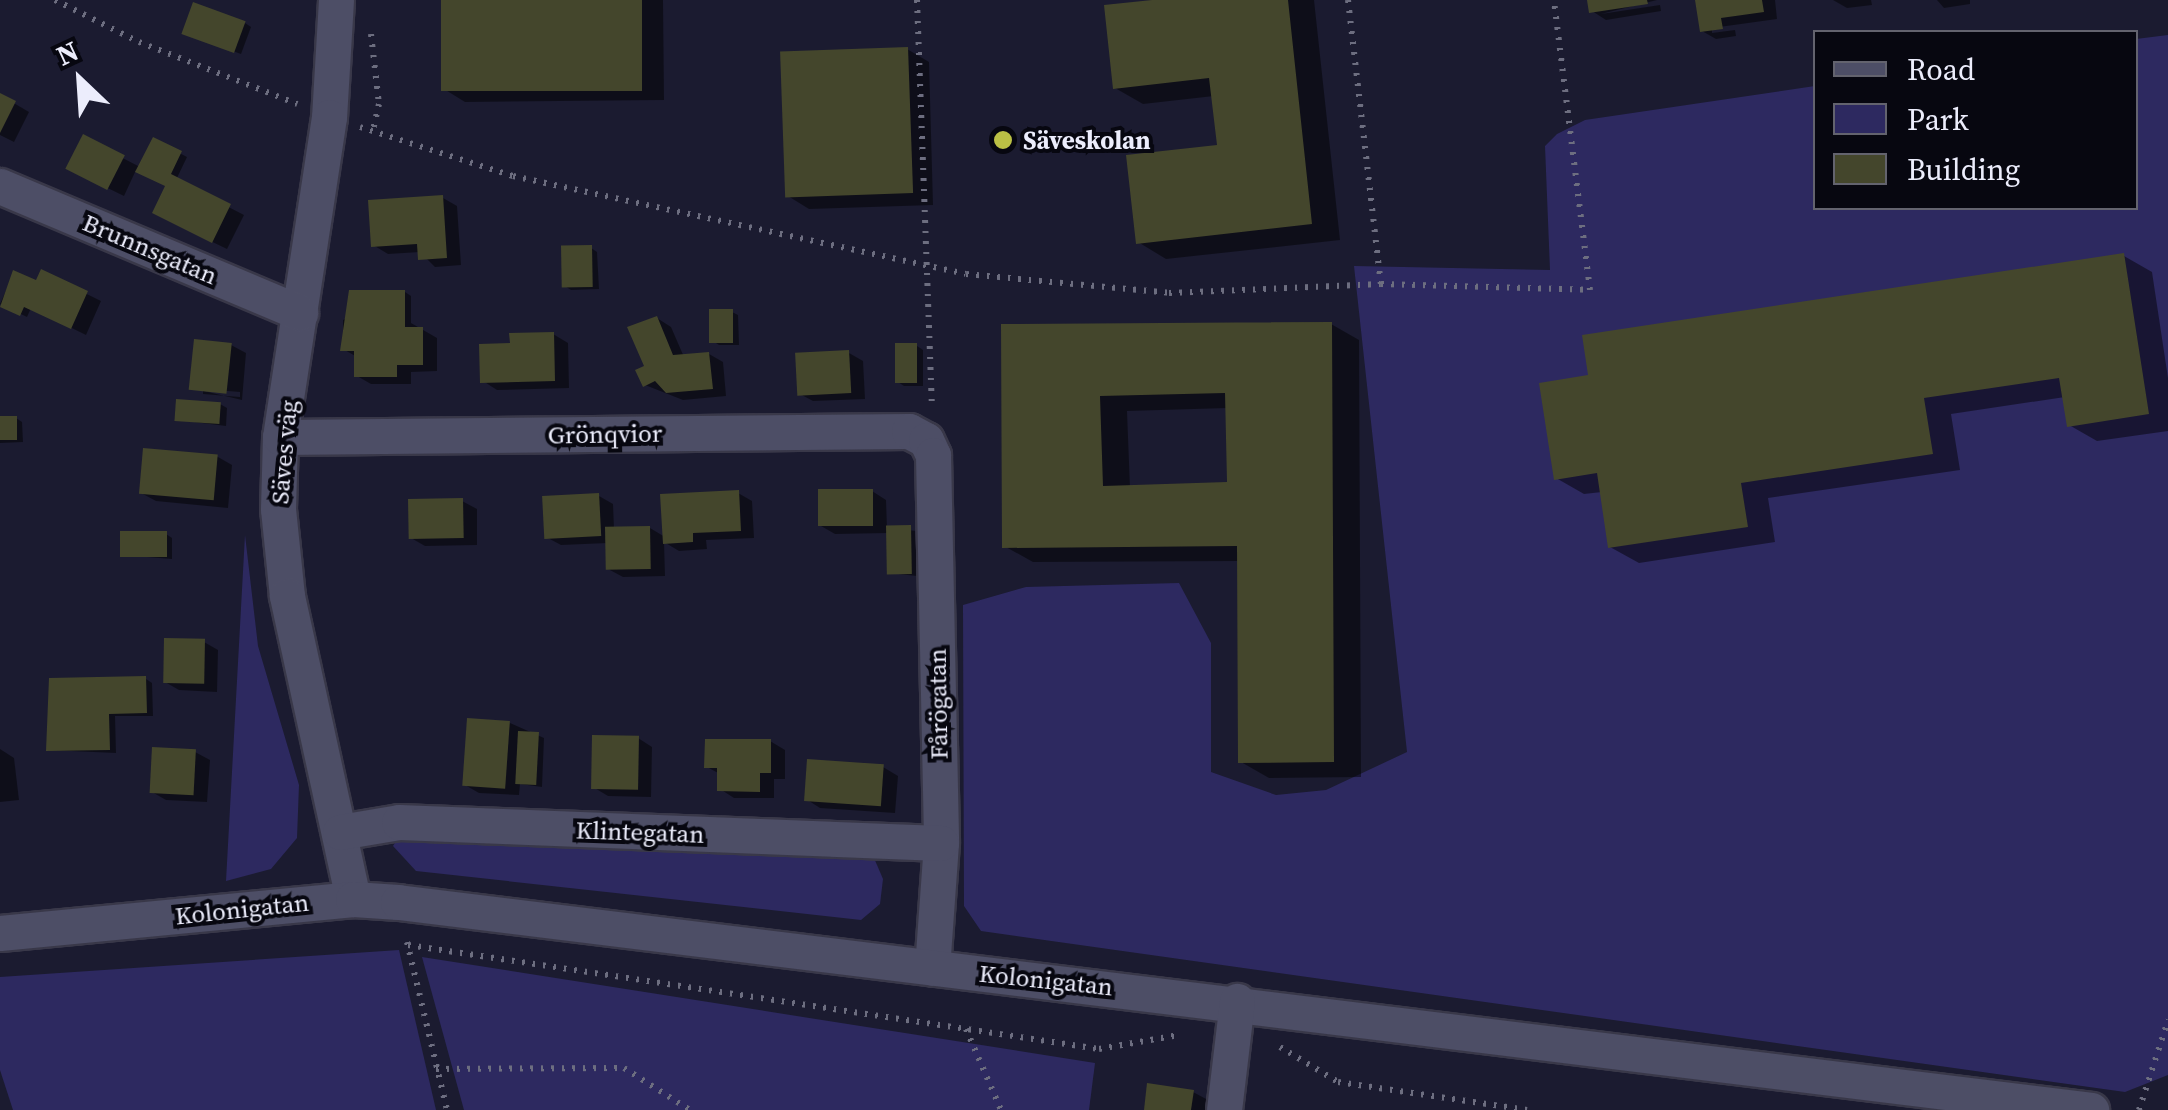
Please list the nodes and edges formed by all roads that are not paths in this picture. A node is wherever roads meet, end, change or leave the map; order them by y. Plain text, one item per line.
1 (336, 0) edge
2 (0, 186) edge
3 (300, 313) junction
4 (280, 437) junction
5 (926, 440) joint
6 (340, 832) junction
7 (941, 844) junction
8 (352, 898) junction
9 (0, 933) edge
10 (932, 968) junction
11 (1236, 1001) junction
12 (1224, 1110) edge
13 (2091, 1110) edge

1 - 3 street, Säves väg
2 - 3 street, Brunnsgatan
3 - 4 street, Säves väg
4 - 5 street, Grönqvior
4 - 6 street, Säves väg
5 - 7 street, Fårögatan
6 - 7 street, Klintegatan
6 - 8 street, Säves väg
7 - 10 street, Fårögatan
8 - 9 street, Kolonigatan
8 - 10 street, Kolonigatan
10 - 11 street, Kolonigatan
11 - 12 street
11 - 13 street, Kolonigatan

